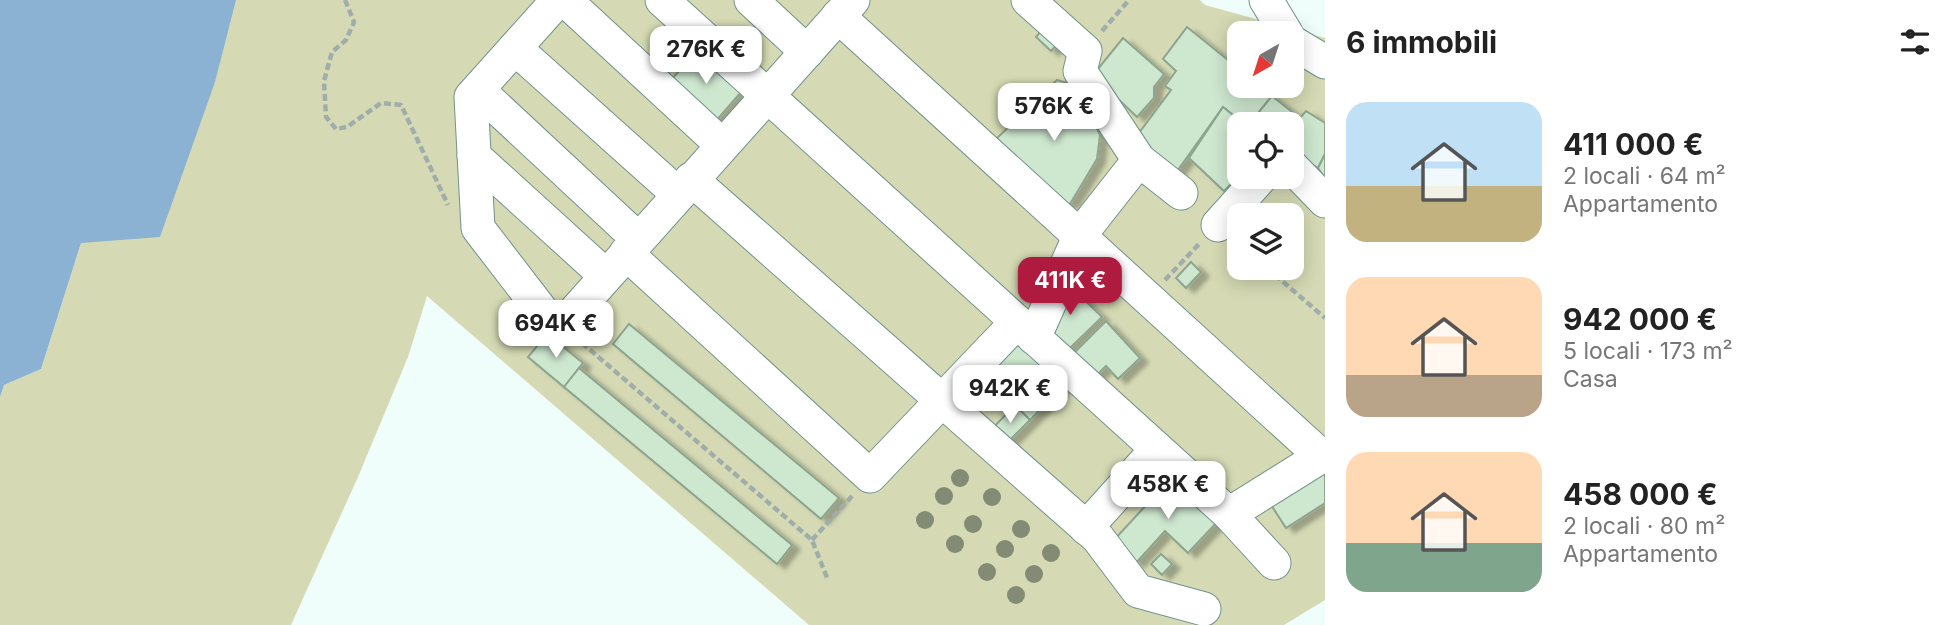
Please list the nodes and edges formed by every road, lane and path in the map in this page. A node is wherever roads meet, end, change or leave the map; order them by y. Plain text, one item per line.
1 (345, 0) edge
2 (558, 0) edge
3 (565, 0) edge
4 (662, 0) edge
5 (751, 0) edge
6 (1028, 0) edge
7 (1129, 0) edge
8 (1266, 0) edge
9 (846, 5) edge
10 (1279, 21) edge
11 (515, 48) junction
12 (1304, 49) edge
13 (1085, 51) junction
14 (807, 52) junction
15 (1325, 62) edge
16 (478, 90) junction
17 (767, 95) junction
18 (722, 145) junction
19 (474, 156) junction
20 (1139, 160) junction
21 (1304, 179) edge
22 (685, 186) junction
23 (1250, 189) edge
24 (1181, 192) dead end
25 (1325, 201) edge
26 (1217, 225) joint
27 (478, 228) junction
28 (1080, 235) junction
29 (623, 256) junction
30 (1281, 280) edge
31 (1148, 298) junction
32 (1325, 318) edge
33 (562, 326) junction
34 (1025, 330) junction
35 (943, 401) junction
36 (1157, 449) junction
37 (1323, 455) edge
38 (870, 476) junction
39 (1229, 514) junction
40 (1086, 528) junction
41 (812, 540) junction
42 (1274, 563) dead end
43 (828, 580) dead end
44 (1204, 609) dead end

1 - 27 path
2 - 11 street
3 - 18 street
4 - 17 street
5 - 14 street
6 - 13 street
7 - 13 path
8 - 10 street
9 - 14 street
9 - 28 street
11 - 16 street
11 - 22 street
12 - 15 street
13 - 20 street
14 - 17 street
16 - 19 street
16 - 29 street
17 - 18 street
17 - 34 street
18 - 22 street
19 - 27 street
19 - 29 street
20 - 24 street
20 - 28 street
21 - 25 street
22 - 29 street
22 - 35 street
23 - 26 street
26 - 31 path
27 - 33 street
28 - 31 street
28 - 34 street
29 - 33 street
29 - 38 street
30 - 32 path
31 - 37 street
33 - 41 path
34 - 35 street
34 - 36 street
35 - 38 street
35 - 40 street
36 - 39 street
36 - 40 street
37 - 39 street
38 - 41 path
39 - 42 street
40 - 44 street
41 - 43 path

